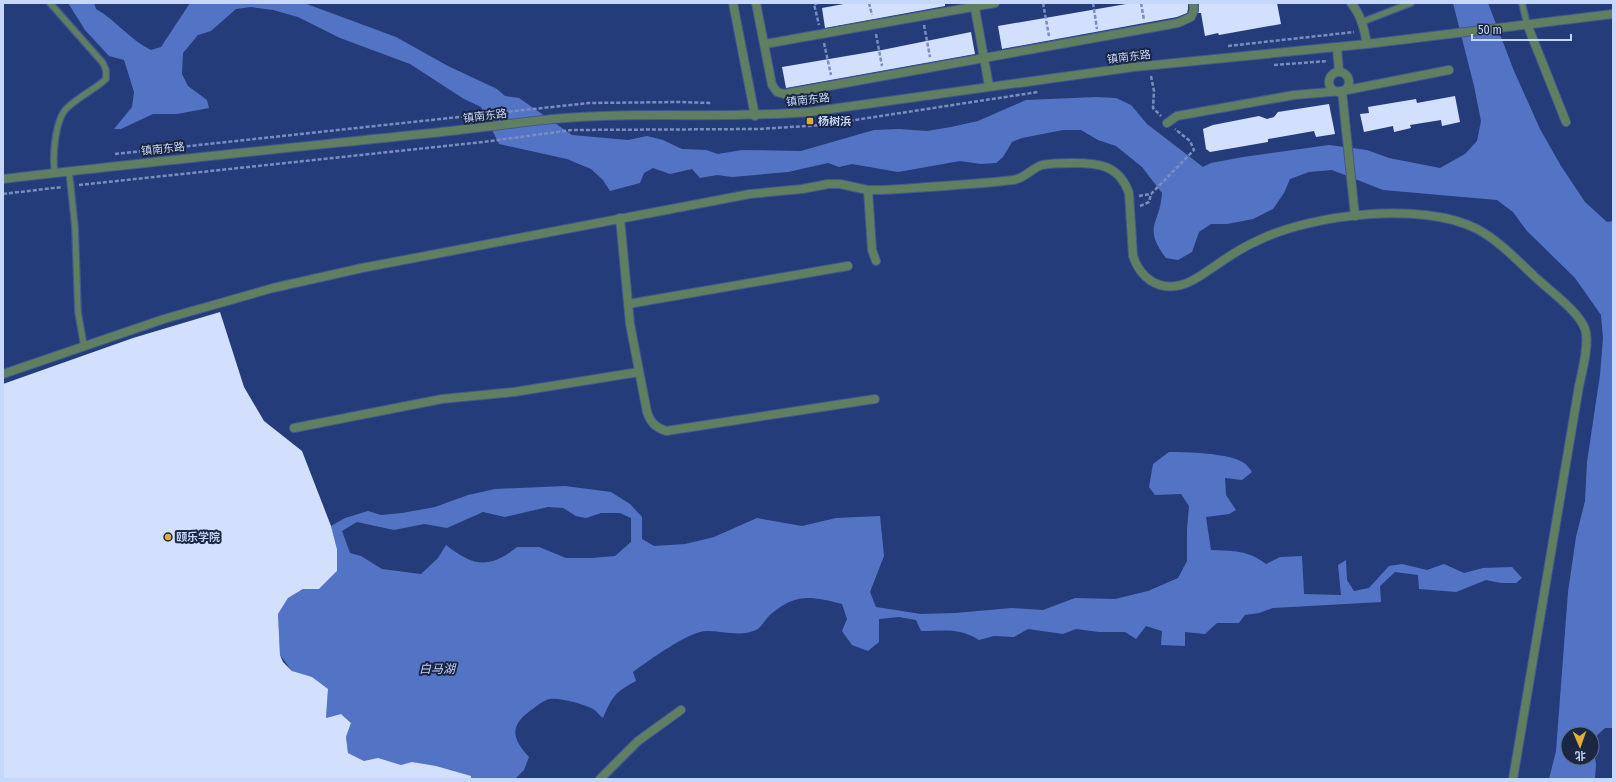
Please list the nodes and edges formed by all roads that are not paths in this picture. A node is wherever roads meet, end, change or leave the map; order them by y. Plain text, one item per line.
1 (50, 3) edge
2 (733, 3) edge
3 (756, 3) edge
4 (995, 3) edge
5 (1193, 3) edge
6 (1351, 3) edge
7 (1412, 3) edge
8 (1522, 3) edge
9 (975, 5) edge
10 (1613, 14) edge
11 (1362, 22) junction
12 (1523, 24) junction
13 (764, 44) junction
14 (1367, 44) junction
15 (1337, 47) junction
16 (984, 58) junction
17 (1449, 70) dead end
18 (1339, 72) junction
19 (989, 86) junction
20 (1342, 92) junction
21 (755, 116) junction
22 (1566, 122) dead end
23 (1167, 123) dead end
24 (69, 171) junction
25 (55, 173) junction
26 (3, 179) edge
27 (868, 190) junction
28 (1355, 216) junction
29 (620, 218) junction
30 (876, 261) dead end
31 (848, 266) dead end
32 (628, 304) junction
33 (84, 346) junction
34 (639, 372) junction
35 (3, 374) edge
36 (875, 399) dead end
37 (294, 428) dead end
38 (681, 710) dead end
39 (600, 779) edge
40 (1513, 779) edge

1 - 25 lane
2 - 21 street
3 - 13 street
4 - 9 street
5 - 16 street
6 - 11 street
7 - 11 lane
8 - 12 lane
9 - 13 street
9 - 16 street
10 - 12 street, 镇南东路
11 - 14 street
12 - 14 street, 镇南东路
12 - 22 street
13 - 16 street
14 - 15 street, 镇南东路
15 - 18 street
15 - 19 street, 镇南东路
16 - 19 street
17 - 20 street
18 - 20 street
18 - 20 street
19 - 21 street, 镇南东路
20 - 23 street
20 - 28 street
21 - 24 street, 镇南东路
24 - 25 street, 镇南东路
24 - 33 lane
25 - 26 street, 镇南东路
27 - 28 street
27 - 29 street
27 - 30 street
28 - 40 street
29 - 32 street
29 - 33 street
31 - 32 street
32 - 34 street
33 - 35 street
34 - 36 street
34 - 37 street
38 - 39 street

